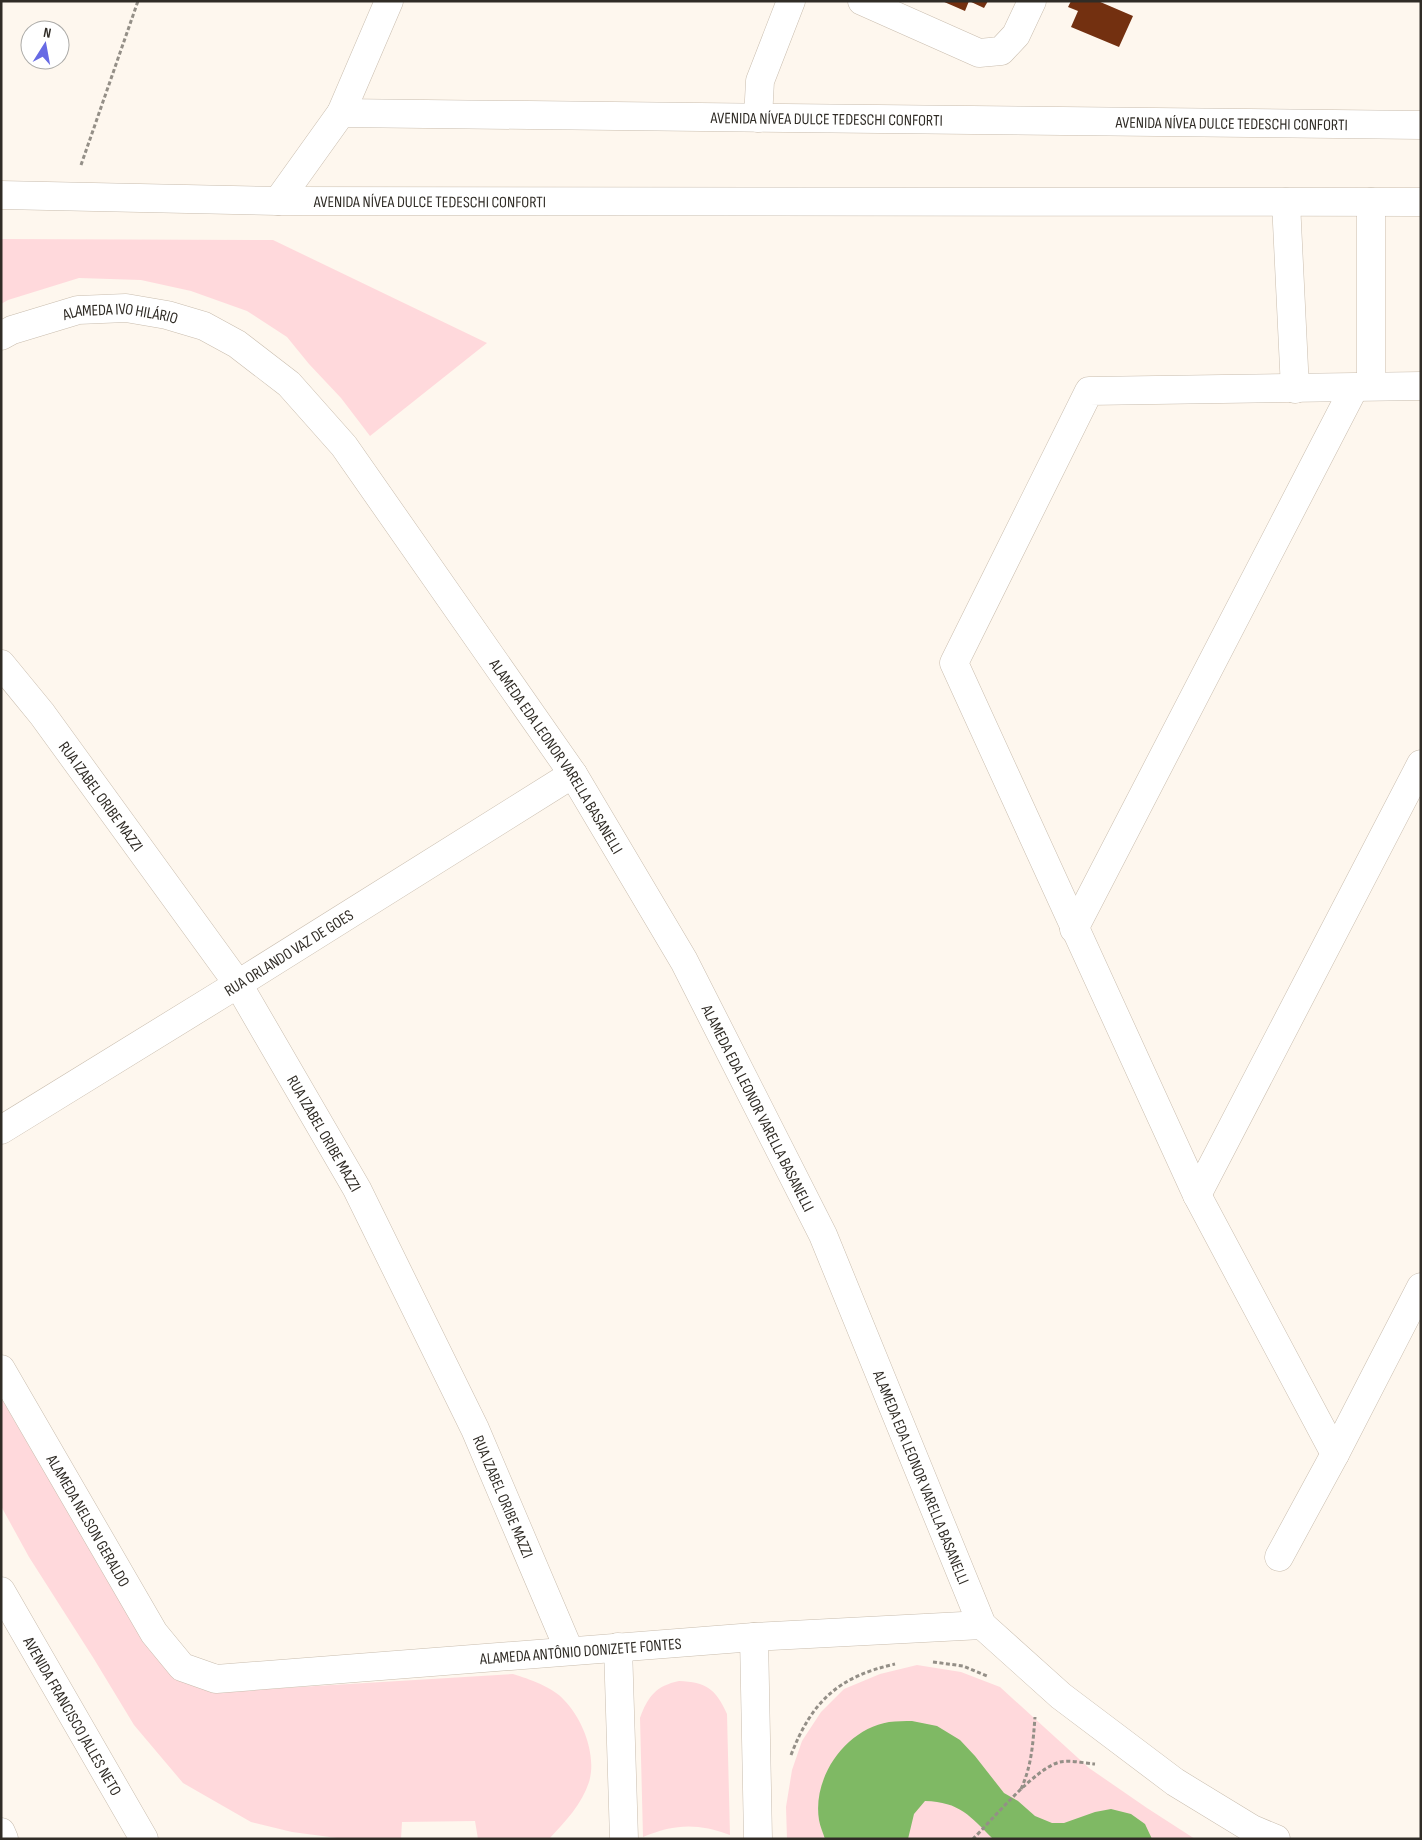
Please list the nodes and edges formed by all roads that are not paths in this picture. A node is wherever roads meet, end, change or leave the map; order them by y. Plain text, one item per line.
1 (389, 1) edge
2 (791, 1) edge
3 (862, 1) edge
4 (1032, 1) edge
5 (340, 113) junction
6 (758, 118) junction
7 (1421, 125) edge
8 (1, 195) edge
9 (278, 201) junction
10 (1286, 202) junction
11 (1372, 202) junction
12 (1421, 202) edge
13 (1, 336) edge
14 (237, 344) joint
15 (1421, 386) edge
16 (1363, 387) junction
17 (1295, 389) junction
18 (1, 664) edge
19 (1421, 764) edge
20 (573, 774) junction
21 (1074, 929) junction
22 (238, 984) junction
23 (1, 1130) edge
24 (1197, 1195) junction
25 (1421, 1287) edge
26 (1, 1369) edge
27 (1335, 1454) junction
28 (1279, 1557) dead end
29 (1, 1591) edge
30 (982, 1625) junction
31 (754, 1637) junction
32 (618, 1647) junction
33 (569, 1650) junction
34 (182, 1667) joint
35 (1, 1832) edge
36 (4, 1839) edge
37 (144, 1839) edge
38 (624, 1839) edge
39 (758, 1839) edge
40 (1276, 1839) edge

1 - 5 street
2 - 6 street
3 - 4 street
5 - 6 street, AVENIDA NÍVEA DULCE TEDESCHI CONFORTI
5 - 9 street, AVENIDA NÍVEA DULCE TEDESCHI CONFORTI
6 - 7 street, AVENIDA NÍVEA DULCE TEDESCHI CONFORTI
8 - 9 street, AVENIDA NÍVEA DULCE TEDESCHI CONFORTI
9 - 10 street, AVENIDA NÍVEA DULCE TEDESCHI CONFORTI
10 - 11 street, AVENIDA NÍVEA DULCE TEDESCHI CONFORTI
10 - 17 street
11 - 12 street, AVENIDA NÍVEA DULCE TEDESCHI CONFORTI
11 - 16 street
13 - 14 street, ALAMEDA IVO HILÁRIO
14 - 20 street, ALAMEDA EDA LEONOR VARELLA BASANELLI
15 - 16 street
16 - 17 street
16 - 21 street
17 - 21 street
18 - 22 street, RUA IZABEL ORIBE MAZZI
19 - 24 street
20 - 22 street, RUA ORLANDO VAZ DE GOES
20 - 30 street, ALAMEDA EDA LEONOR VARELLA BASANELLI
21 - 24 street
22 - 23 street, RUA ORLANDO VAZ DE GOES
22 - 33 street, RUA IZABEL ORIBE MAZZI
24 - 27 street
25 - 27 street
26 - 34 street, ALAMEDA NELSON GERALDO
27 - 28 street
29 - 37 street, AVENIDA FRANCISCO JALLES NETO
30 - 31 street, ALAMEDA ANTÔNIO DONIZETE FONTES
30 - 40 street, ALAMEDA EDA LEONOR VARELLA BASANELLI
31 - 32 street, ALAMEDA ANTÔNIO DONIZETE FONTES
31 - 39 street
32 - 33 street, ALAMEDA ANTÔNIO DONIZETE FONTES
32 - 38 street
33 - 34 street, ALAMEDA ANTÔNIO DONIZETE FONTES
35 - 36 street

